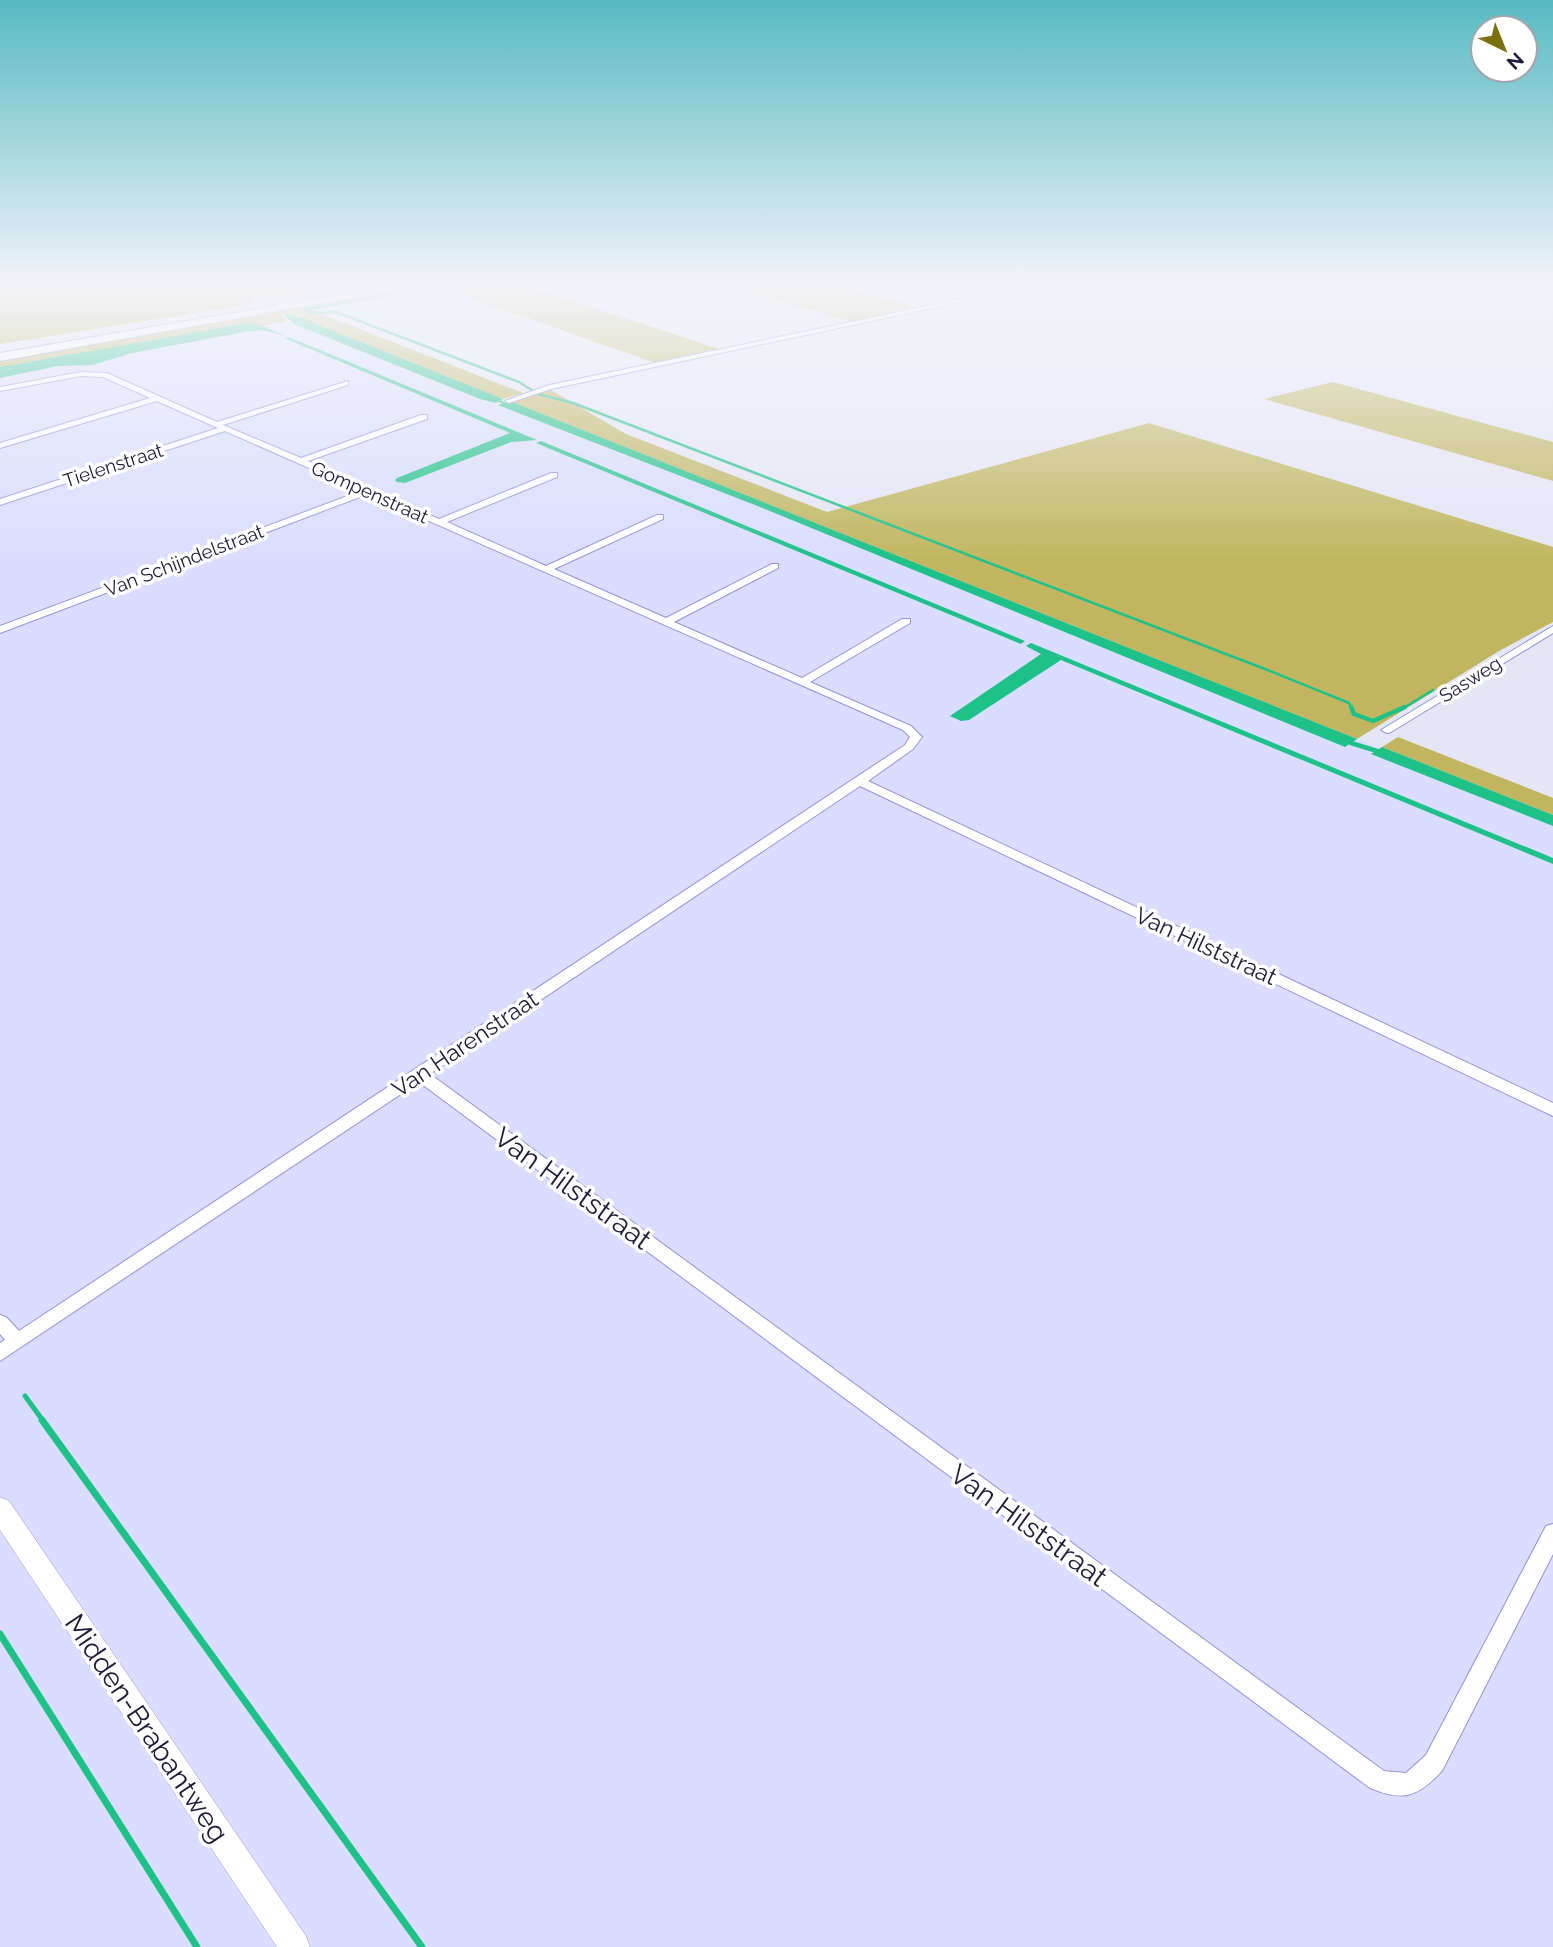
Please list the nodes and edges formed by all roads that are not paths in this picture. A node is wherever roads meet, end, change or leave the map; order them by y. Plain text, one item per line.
1 (57, 379) edge
2 (112, 379) edge
3 (593, 379) edge
4 (345, 383) dead end
5 (0, 389) edge
6 (158, 398) junction
7 (509, 401) dead end
8 (424, 417) dead end
9 (222, 426) junction
10 (0, 446) edge
11 (301, 461) junction
12 (554, 475) dead end
13 (369, 491) junction
14 (0, 502) edge
15 (660, 517) dead end
16 (440, 522) junction
17 (775, 566) dead end
18 (546, 569) junction
19 (906, 621) dead end
20 (666, 622) junction
21 (1553, 629) edge
22 (0, 630) edge
23 (802, 682) junction
24 (907, 728) joint
25 (1387, 730) dead end
26 (859, 781) junction
27 (419, 1074) junction
28 (1553, 1110) edge
29 (0, 1322) edge
30 (17, 1341) junction
31 (0, 1353) edge
32 (0, 1509) edge
33 (1553, 1533) edge
34 (295, 1947) edge

1 - 5 street, Gompenstraat
2 - 6 street, Gompenstraat
3 - 7 street
4 - 9 street
6 - 9 street, Gompenstraat
6 - 10 street
8 - 11 street, Gompenstraat
9 - 11 street, Gompenstraat
9 - 14 street, Tielenstraat
11 - 13 street, Gompenstraat
12 - 16 street, Gompenstraat
13 - 16 street, Gompenstraat
13 - 22 street, Van Schijndelstraat
15 - 18 street
16 - 18 street, Gompenstraat
17 - 20 street
18 - 20 street, Gompenstraat
19 - 23 street
20 - 23 street, Gompenstraat
21 - 25 street, Sasweg
23 - 24 street, Gompenstraat
24 - 26 street, Van Harenstraat
26 - 27 street, Van Harenstraat
26 - 28 street, Van Hilststraat
27 - 30 street, Van Harenstraat
27 - 33 street, Van Hilststraat
29 - 30 street
30 - 31 street, Van Harenstraat
32 - 34 street, Midden-Brabantweg

